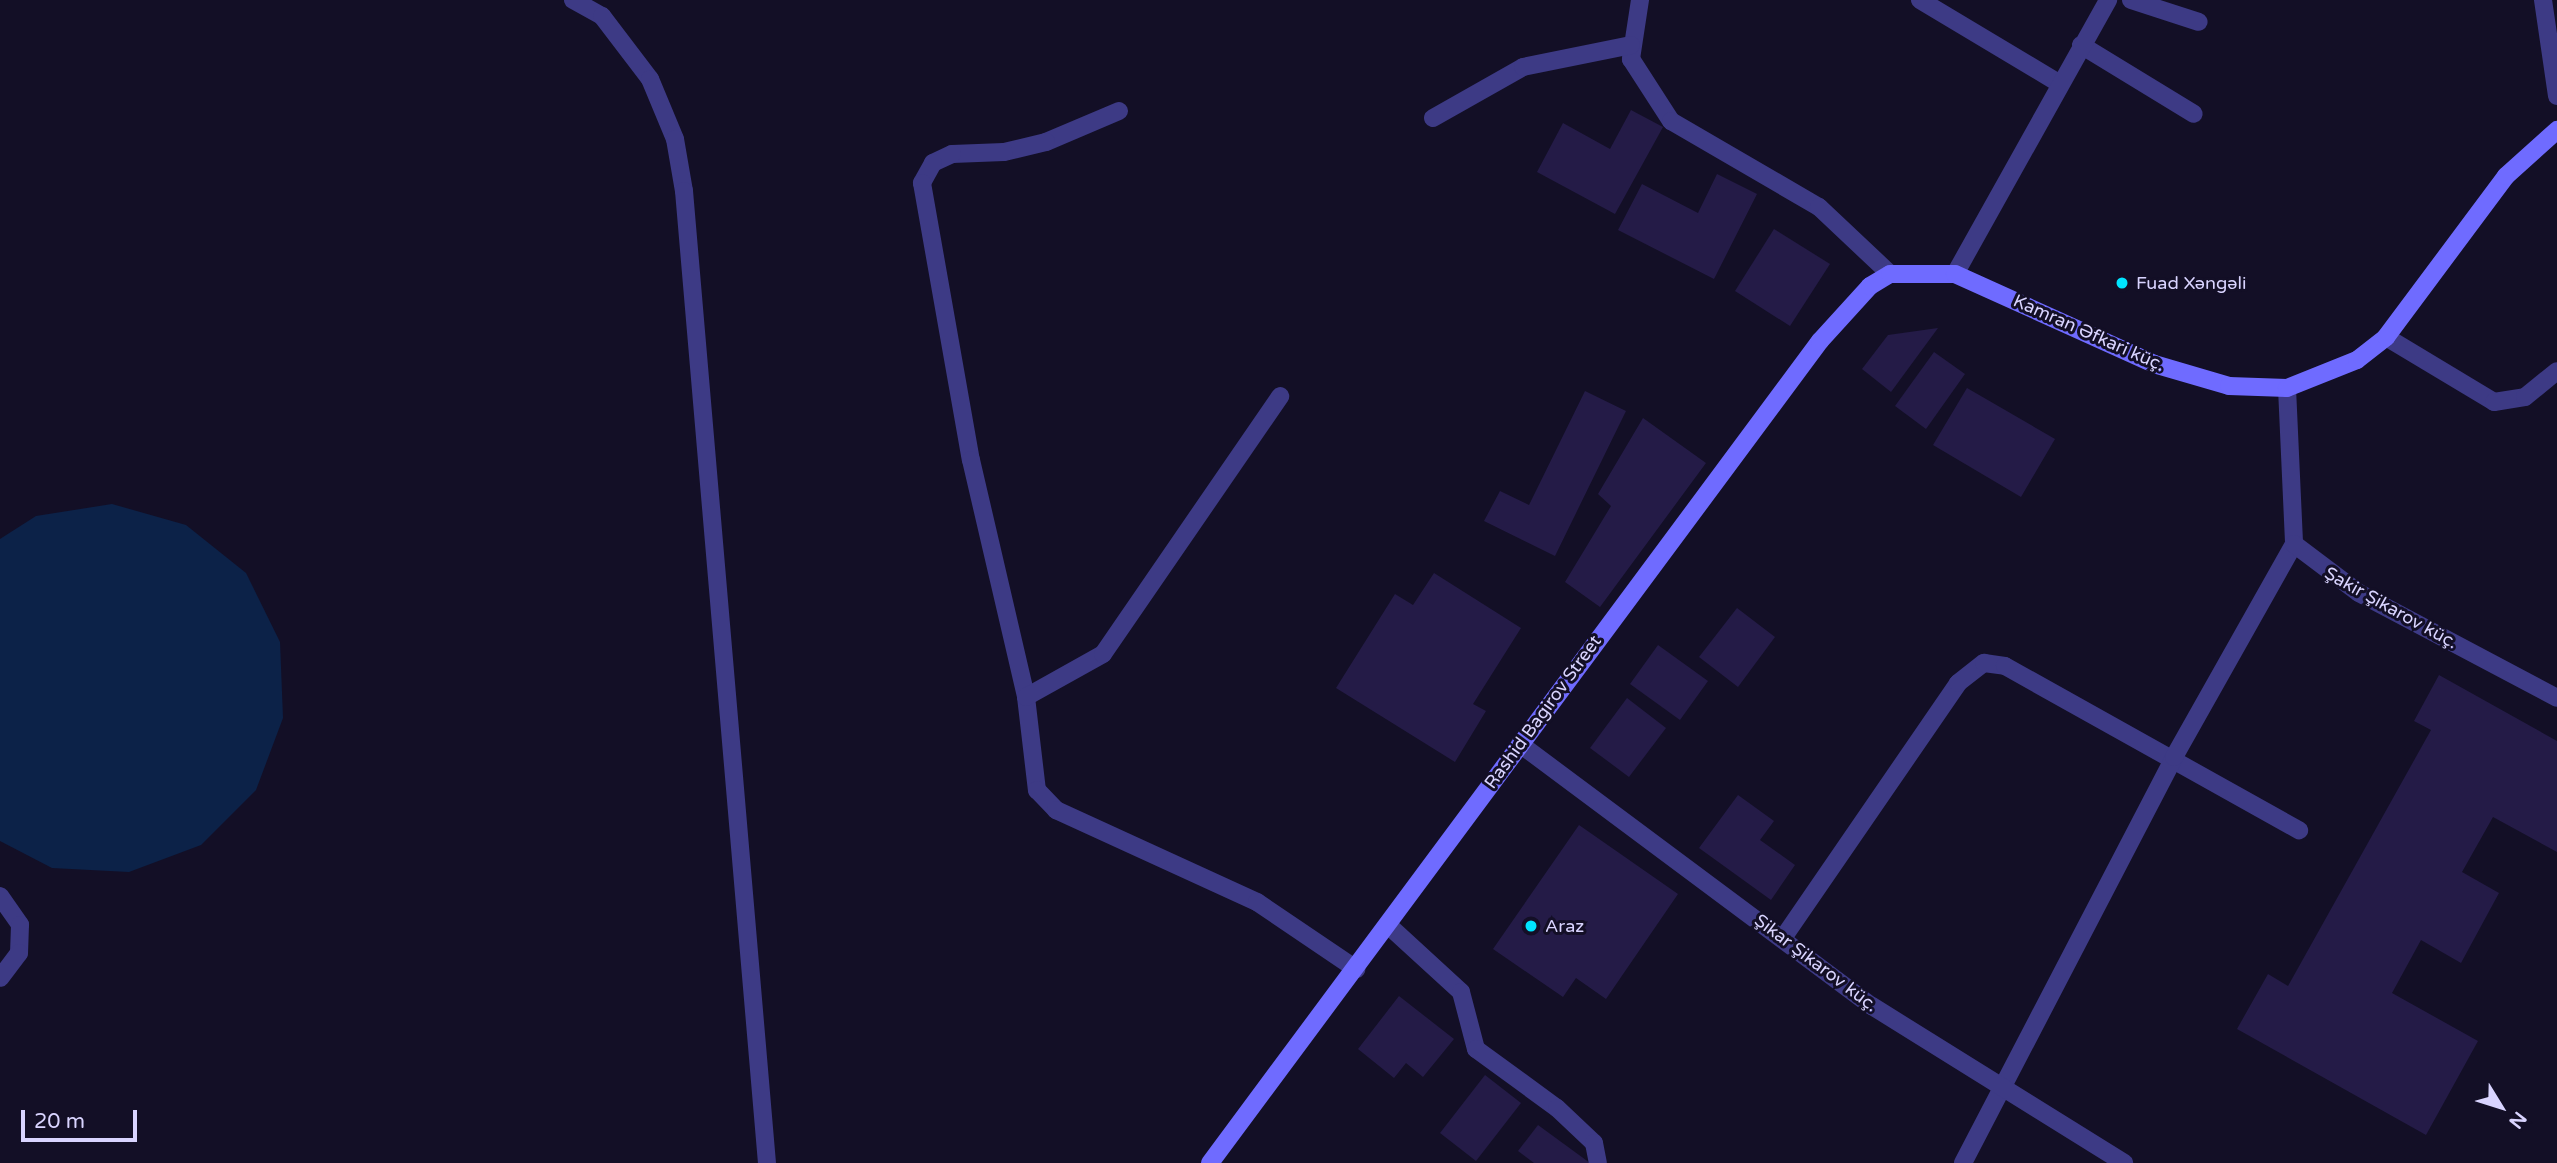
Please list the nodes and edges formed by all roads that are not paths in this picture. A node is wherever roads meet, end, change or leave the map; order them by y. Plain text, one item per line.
1 (573, 0) edge
2 (1640, 0) edge
3 (1920, 0) edge
4 (2108, 0) edge
5 (2131, 0) edge
6 (2543, 0) edge
7 (2199, 22) dead end
8 (1631, 45) junction
9 (2081, 46) junction
10 (2057, 82) junction
11 (2557, 96) edge
12 (1119, 111) dead end
13 (2194, 114) dead end
14 (1433, 118) dead end
15 (2557, 130) edge
16 (1890, 274) junction
17 (1955, 274) junction
18 (2386, 337) junction
19 (2557, 371) edge
20 (2287, 388) junction
21 (1280, 396) dead end
22 (2294, 544) junction
23 (1026, 696) junction
24 (2557, 698) edge
25 (1520, 744) junction
26 (2174, 757) junction
27 (2299, 830) dead end
28 (0, 896) edge
29 (1388, 925) junction
30 (1783, 938) junction
31 (1356, 968) junction
32 (0, 978) edge
33 (2000, 1088) junction
34 (767, 1163) edge
35 (1210, 1163) edge
36 (1598, 1163) edge
37 (1964, 1163) edge
38 (2124, 1163) edge

1 - 34 street
2 - 8 street
3 - 10 street
4 - 9 street
5 - 7 street
6 - 11 street
8 - 14 street
8 - 16 street
9 - 10 street
9 - 13 street
10 - 17 street
12 - 23 street
15 - 18 street, Kamran Əfkari küç.
16 - 17 street, Kamran Əfkari küç.
16 - 25 street, Rashid Bagirov Street
17 - 20 street, Kamran Əfkari küç.
18 - 19 street
18 - 20 street, Kamran Əfkari küç.
20 - 22 street
21 - 23 street
22 - 24 street, Şakir Şikarov küç.
22 - 26 street
23 - 31 street
25 - 29 street, Rashid Bagirov Street
25 - 30 street, Şikar Şikarov küç.
26 - 27 street
26 - 30 street
26 - 33 street
28 - 32 street
29 - 31 street, Rashid Bagirov Street
29 - 36 street
30 - 33 street, Şikar Şikarov küç.
31 - 35 street, Rashid Bagirov Street
33 - 37 street
33 - 38 street, Şikar Şikarov küç.

